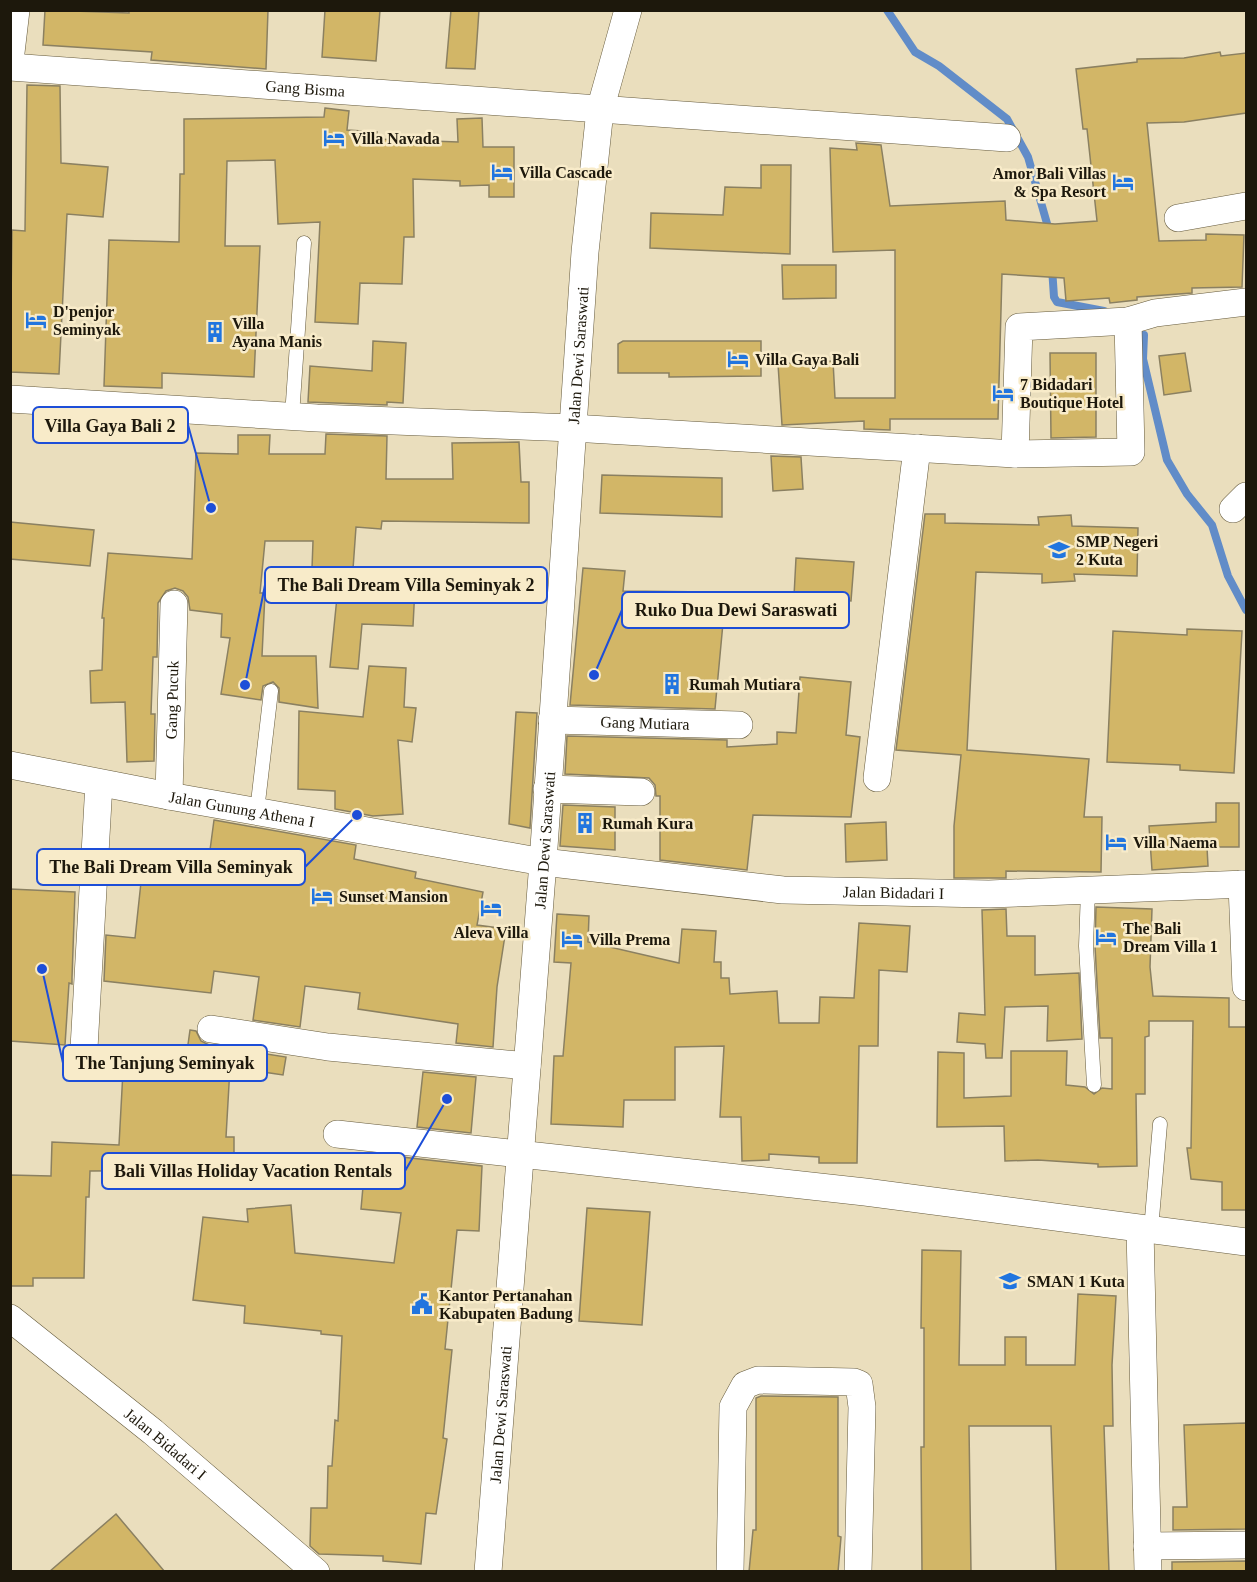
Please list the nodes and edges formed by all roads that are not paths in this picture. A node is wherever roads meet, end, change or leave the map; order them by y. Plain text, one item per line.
1 (16, 10) edge
2 (628, 10) edge
3 (10, 61) edge
4 (10, 67) edge
5 (600, 110) junction
6 (1007, 138) dead end
7 (1246, 206) edge
8 (1178, 218) dead end
9 (304, 243) dead end
10 (1246, 302) edge
11 (1128, 321) junction
12 (10, 399) edge
13 (292, 416) junction
14 (572, 428) junction
15 (917, 448) junction
16 (1015, 454) junction
17 (174, 604) dead end
18 (271, 691) dead end
19 (552, 720) junction
20 (739, 725) dead end
21 (10, 765) edge
22 (877, 778) dead end
23 (99, 783) junction
24 (547, 789) junction
25 (640, 792) dead end
26 (169, 796) junction
27 (257, 811) junction
28 (543, 862) junction
29 (1244, 884) edge
30 (1088, 890) junction
31 (1246, 987) edge
32 (211, 1029) dead end
33 (83, 1066) dead end
34 (527, 1066) junction
35 (1094, 1085) dead end
36 (1160, 1124) dead end
37 (337, 1134) dead end
38 (520, 1155) junction
39 (1146, 1229) junction
40 (1246, 1242) edge
41 (10, 1317) edge
42 (1246, 1545) edge
43 (1148, 1559) edge
44 (316, 1572) edge
45 (488, 1572) edge
46 (730, 1572) edge
47 (858, 1572) edge

1 - 3 street
2 - 5 street, Jalan Dewi Saraswati
4 - 5 street, Gang Bisma
5 - 6 street
5 - 14 street, Jalan Dewi Saraswati
7 - 8 street
9 - 13 lane
10 - 11 street
11 - 16 street
11 - 16 street
12 - 13 street
13 - 14 street
14 - 15 street
14 - 19 street, Jalan Dewi Saraswati
15 - 16 street
15 - 22 street
17 - 26 street, Gang Pucuk
18 - 27 lane
19 - 20 street, Gang Mutiara
19 - 24 street, Jalan Dewi Saraswati
21 - 23 street, Jalan Gunung Athena I
23 - 26 street, Jalan Gunung Athena I
23 - 33 street
24 - 25 street
24 - 28 street, Jalan Dewi Saraswati
26 - 27 street, Jalan Gunung Athena I
27 - 28 street, Jalan Gunung Athena I
28 - 30 street, Jalan Bidadari I
28 - 34 street, Jalan Dewi Saraswati
29 - 30 street, Jalan Bidadari I
29 - 31 street
30 - 35 lane
32 - 34 street
34 - 38 street, Jalan Dewi Saraswati
36 - 39 lane
37 - 38 street
38 - 39 street
38 - 45 street, Jalan Dewi Saraswati
39 - 40 street
39 - 43 street
41 - 44 street, Jalan Bidadari I
42 - 43 street
46 - 47 street

